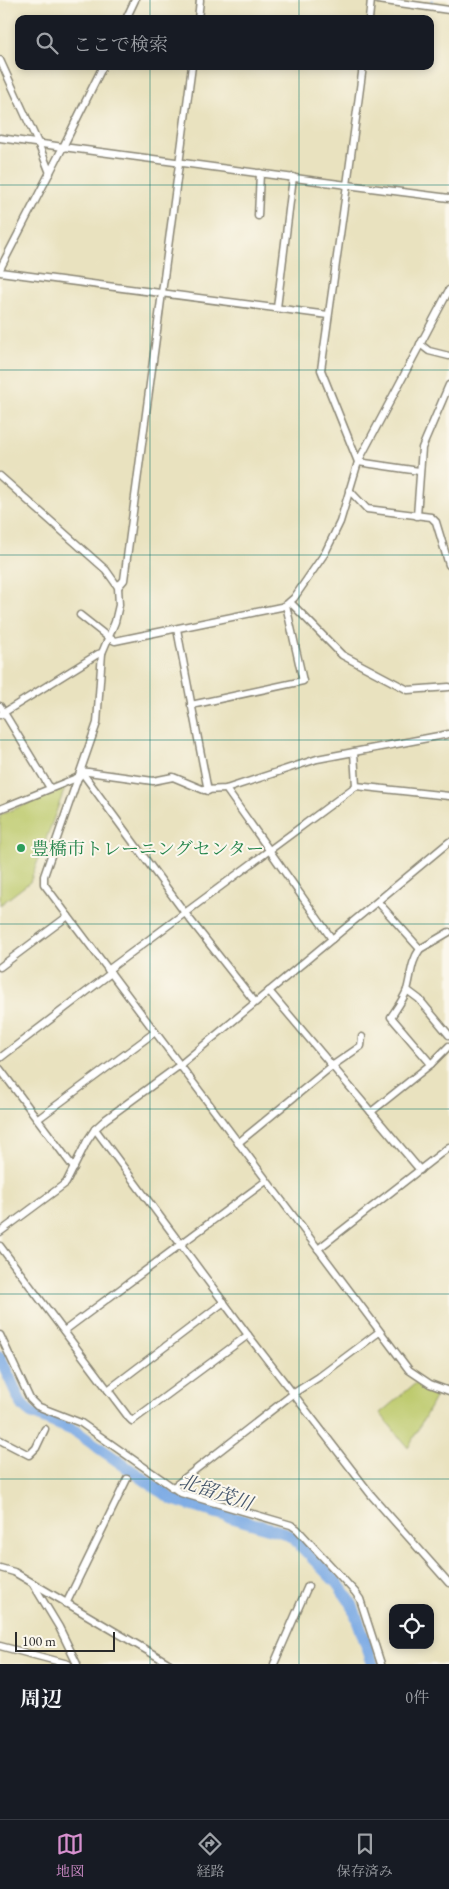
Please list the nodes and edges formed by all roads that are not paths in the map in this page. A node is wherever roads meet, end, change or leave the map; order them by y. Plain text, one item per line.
1 (135, 0) edge
2 (200, 0) edge
3 (372, 0) edge
4 (378, 0) edge
5 (449, 10) edge
6 (128, 15) edge
7 (198, 15) edge
8 (370, 15) edge
9 (0, 60) edge
10 (100, 70) edge
11 (191, 70) edge
12 (361, 70) edge
13 (0, 138) edge
14 (38, 143) junction
15 (63, 147) junction
16 (179, 162) junction
17 (50, 173) junction
18 (260, 173) junction
19 (293, 177) junction
20 (347, 185) junction
21 (449, 198) edge
22 (258, 216) dead end
23 (0, 271) edge
24 (449, 290) edge
25 (162, 294) junction
26 (277, 308) junction
27 (328, 315) junction
28 (420, 344) junction
29 (449, 356) edge
30 (449, 385) edge
31 (358, 462) junction
32 (419, 471) junction
33 (0, 476) edge
34 (349, 490) junction
35 (417, 516) junction
36 (449, 565) edge
37 (118, 587) junction
38 (288, 604) junction
39 (80, 615) dead end
40 (177, 629) junction
41 (109, 638) junction
42 (102, 654) junction
43 (449, 687) edge
44 (191, 705) junction
45 (1, 711) edge
46 (449, 734) edge
47 (354, 752) junction
48 (80, 774) junction
49 (356, 786) junction
50 (50, 788) junction
51 (226, 789) junction
52 (208, 790) junction
53 (449, 796) edge
54 (0, 809) edge
55 (449, 842) edge
56 (268, 850) junction
57 (378, 902) junction
58 (184, 913) junction
59 (68, 916) junction
60 (449, 932) edge
61 (332, 939) junction
62 (420, 949) junction
63 (0, 967) edge
64 (109, 971) junction
65 (407, 990) junction
66 (269, 991) junction
67 (255, 1002) junction
68 (155, 1032) junction
69 (449, 1035) edge
70 (362, 1038) dead end
71 (449, 1046) edge
72 (0, 1058) edge
73 (431, 1064) junction
74 (180, 1065) junction
75 (332, 1066) junction
76 (0, 1069) edge
77 (371, 1112) junction
78 (38, 1119) junction
79 (95, 1130) junction
80 (238, 1143) junction
81 (449, 1147) edge
82 (74, 1168) junction
83 (420, 1170) junction
84 (266, 1180) junction
85 (0, 1232) edge
86 (182, 1244) junction
87 (0, 1246) edge
88 (318, 1249) junction
89 (224, 1302) junction
90 (64, 1331) junction
91 (379, 1332) junction
92 (0, 1335) edge
93 (248, 1335) junction
94 (108, 1390) junction
95 (449, 1391) edge
96 (294, 1393) junction
97 (45, 1429) dead end
98 (0, 1440) edge
99 (127, 1479) dead end
100 (172, 1488) junction
101 (0, 1568) edge
102 (448, 1579) edge
103 (32, 1583) junction
104 (308, 1586) dead end
105 (66, 1604) junction
106 (0, 1646) edge
107 (68, 1664) edge
108 (77, 1664) edge
109 (170, 1664) edge
110 (274, 1664) edge
111 (381, 1664) edge

1 - 6 street
2 - 7 street
3 - 8 street
4 - 5 street
9 - 14 street
10 - 15 street
11 - 16 street
12 - 20 street
13 - 14 street
14 - 15 street
14 - 17 street
15 - 16 street
15 - 17 street
16 - 18 street
16 - 25 street
17 - 23 street
18 - 19 street
18 - 22 street
19 - 20 street
19 - 26 street
20 - 21 street
20 - 27 street
23 - 25 street
24 - 28 street
25 - 26 street
25 - 37 street
26 - 27 street
27 - 31 street
28 - 29 street
28 - 31 street
30 - 32 street
31 - 32 street
31 - 34 street
32 - 35 street
33 - 37 street
34 - 35 street
34 - 38 street
35 - 36 street
37 - 41 street
38 - 40 street
38 - 43 street
38 - 44 street
39 - 41 street
40 - 41 street
40 - 44 street
41 - 42 street
42 - 45 street
42 - 48 street
44 - 52 street
45 - 50 street
46 - 47 street
47 - 49 street
47 - 51 street
48 - 50 street
48 - 52 street
48 - 58 street
48 - 59 street
49 - 53 street
49 - 56 street
50 - 54 street
51 - 52 street
51 - 56 street
55 - 57 street
56 - 58 street
56 - 61 street
57 - 61 street
57 - 62 street
58 - 64 street
58 - 67 street
59 - 63 street
59 - 64 street
60 - 62 street
61 - 66 street
62 - 65 street
64 - 68 street
64 - 72 street
65 - 69 street
65 - 73 street
66 - 67 street
66 - 75 street
67 - 74 street
68 - 74 street
68 - 78 street
70 - 75 street
71 - 73 street
73 - 77 street
74 - 79 street
74 - 80 street
75 - 77 street
75 - 80 street
76 - 78 street
77 - 83 street
78 - 82 street
79 - 82 street
79 - 86 street
80 - 84 street
81 - 83 street
82 - 85 street
83 - 88 street
84 - 86 street
84 - 88 street
86 - 89 street
86 - 90 street
87 - 90 street
88 - 91 street
89 - 93 street
89 - 94 street
90 - 94 street
91 - 95 street
91 - 96 street
92 - 100 street
93 - 94 street
93 - 96 street
96 - 100 street
96 - 102 street
97 - 98 street
99 - 105 street
100 - 111 street
101 - 103 street
103 - 105 street
103 - 108 street
104 - 110 street
105 - 109 street
106 - 107 street

